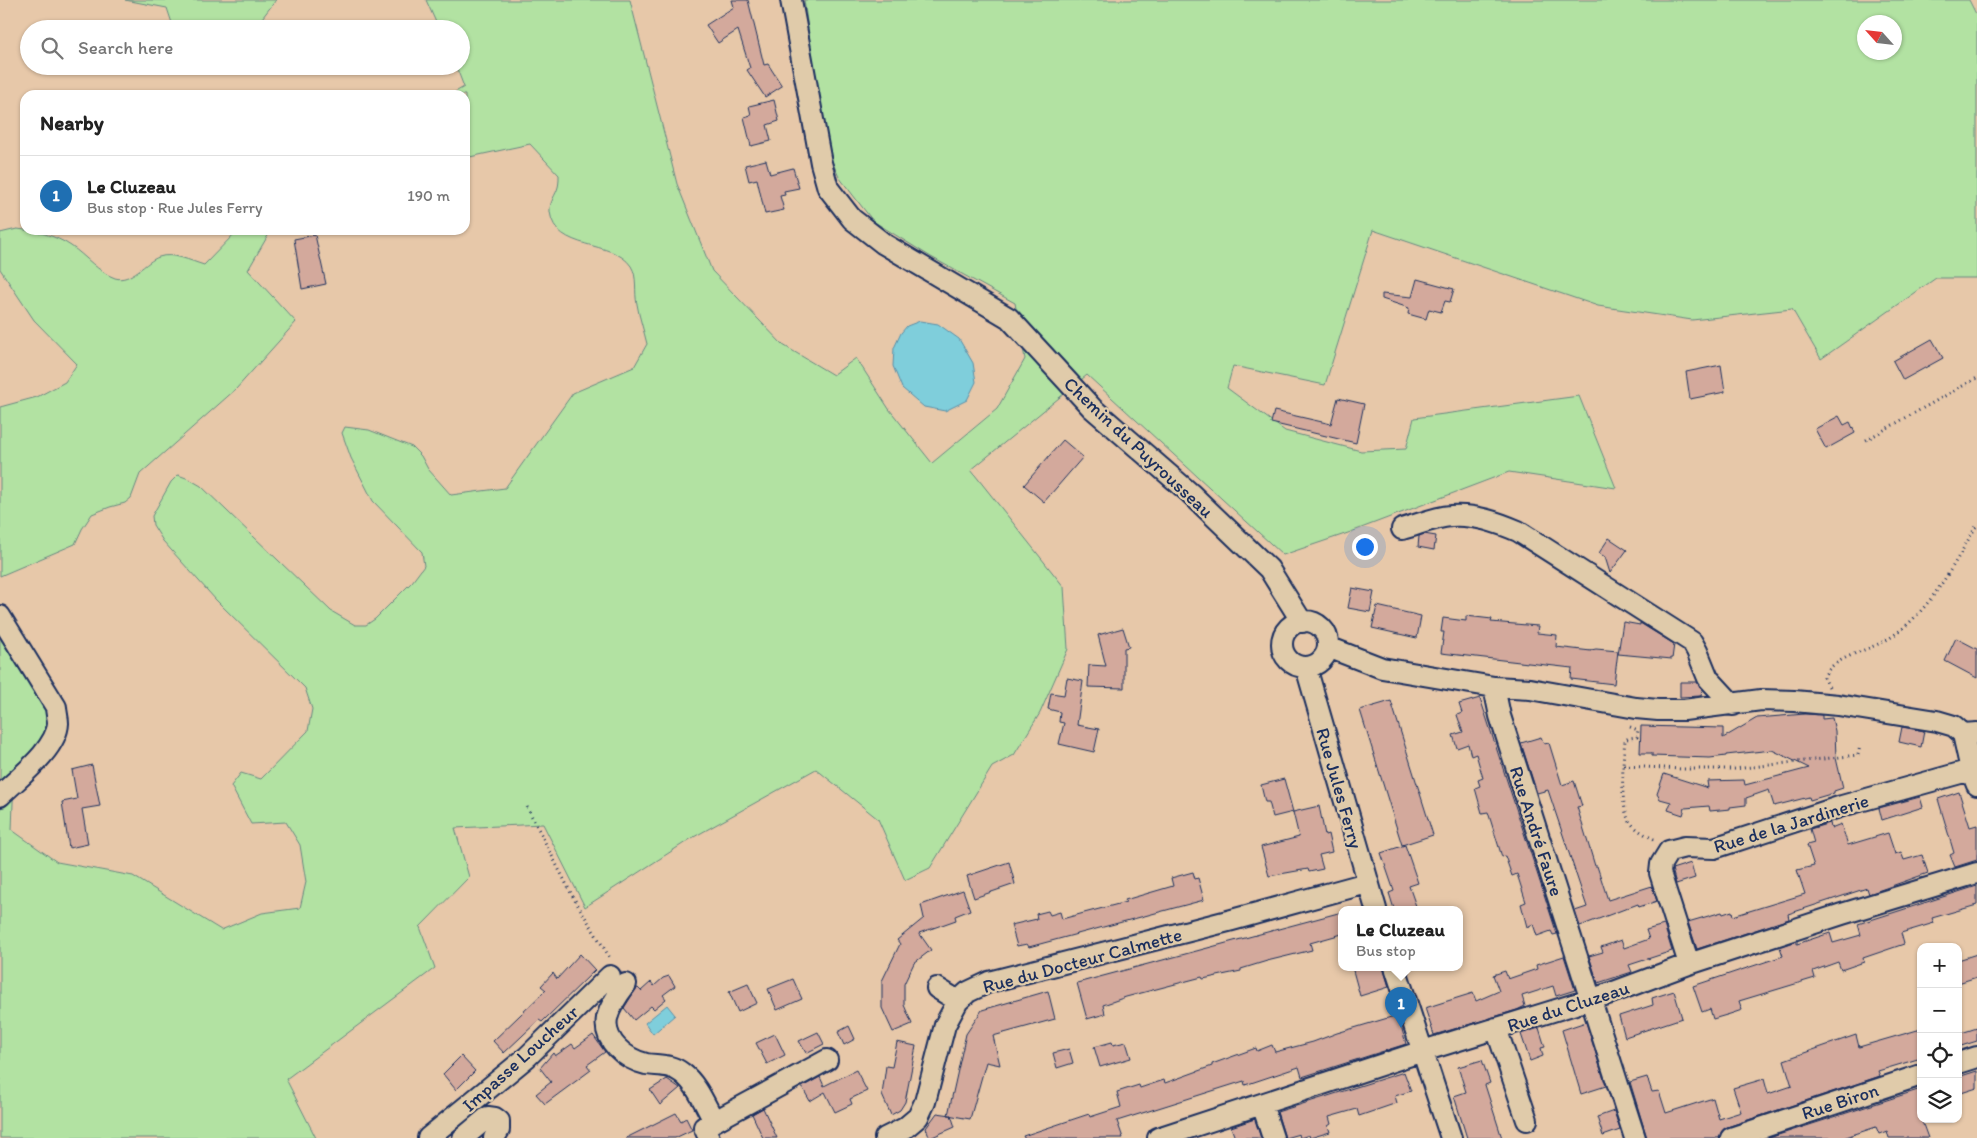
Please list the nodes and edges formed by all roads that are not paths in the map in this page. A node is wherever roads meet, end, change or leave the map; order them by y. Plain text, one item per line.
1 (791, 0) edge
2 (1402, 529) dead end
3 (0, 616) edge
4 (1302, 622) junction
5 (1328, 647) junction
6 (1306, 667) junction
7 (1494, 687) junction
8 (1733, 705) junction
9 (1970, 734) edge
10 (1974, 778) edge
11 (0, 796) edge
12 (1977, 873) edge
13 (1367, 883) junction
14 (1375, 906) edge
15 (1689, 964) junction
16 (1396, 971) edge
17 (937, 988) dead end
18 (1592, 999) junction
19 (958, 1001) junction
20 (1496, 1028) junction
21 (1422, 1051) junction
22 (1977, 1057) edge
23 (827, 1060) dead end
24 (1962, 1062) edge
25 (1917, 1076) edge
26 (1262, 1104) junction
27 (1526, 1120) dead end
28 (709, 1129) edge
29 (428, 1138) edge
30 (463, 1138) edge
31 (494, 1138) edge
32 (885, 1138) edge
33 (1158, 1138) edge
34 (1273, 1138) edge
35 (1451, 1138) edge
36 (1635, 1138) edge
37 (1731, 1138) edge

1 - 4 street, Chemin du Puyrousseau
2 - 8 street
3 - 11 street
4 - 5 street
4 - 6 street
5 - 6 street
5 - 7 street
6 - 13 street, Rue Jules Ferry
7 - 8 street
7 - 18 street, Rue André Faure
8 - 9 street
9 - 10 street
10 - 15 street, Rue de la Jardinerie
12 - 15 street, Rue du Cluzeau
13 - 14 street, Rue Jules Ferry
13 - 19 street, Rue du Docteur Calmette
15 - 18 street, Rue du Cluzeau
16 - 21 street
17 - 19 street
18 - 20 street, Rue du Cluzeau
18 - 36 street, Rue André Faure
19 - 32 street, Rue du Docteur Calmette
20 - 21 street, Rue du Cluzeau
20 - 27 street
21 - 26 street, Rue du Cluzeau
21 - 35 street
22 - 24 street
23 - 28 street
25 - 37 street, Rue Biron
26 - 33 street, Rue du Cluzeau
26 - 34 street
28 - 29 street, Impasse Loucheur
30 - 31 street, Impasse Loucheur

